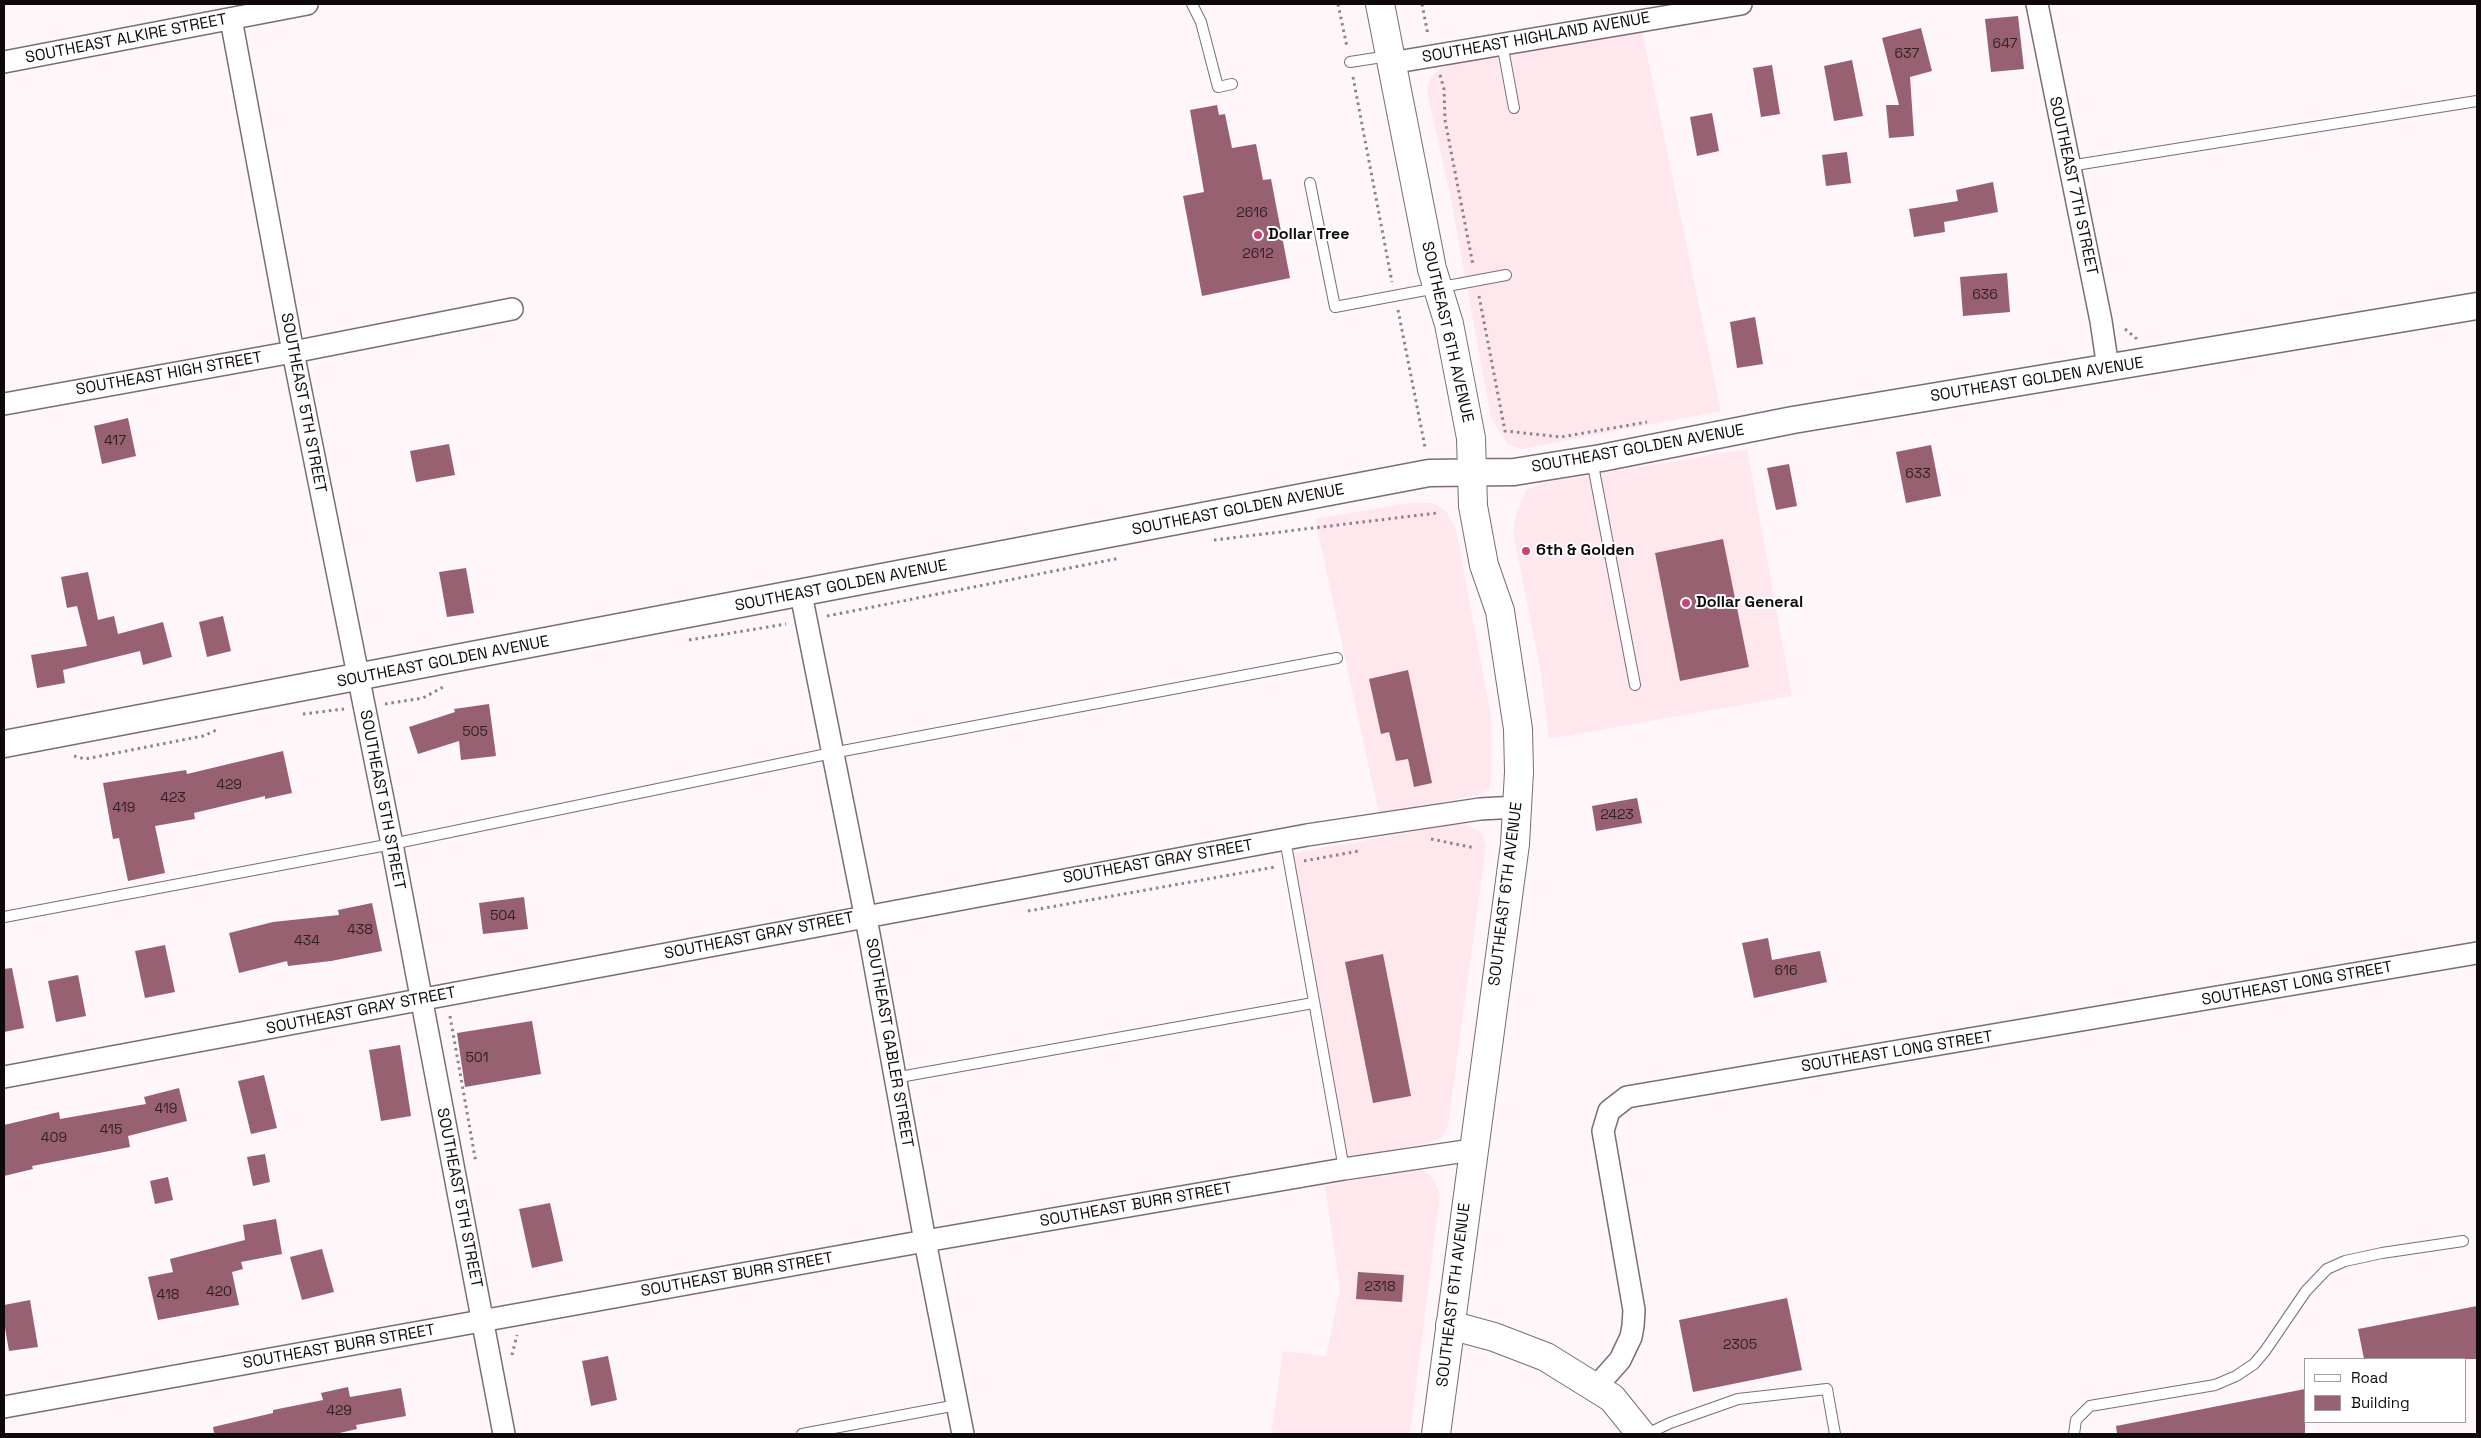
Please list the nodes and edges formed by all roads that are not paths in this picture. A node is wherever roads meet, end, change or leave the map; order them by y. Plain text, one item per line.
1 (307, 4) edge
2 (1192, 4) edge
3 (1380, 4) edge
4 (1740, 4) edge
5 (2036, 4) edge
6 (230, 19) junction
7 (1502, 43) junction
8 (1391, 59) junction
9 (4, 62) edge
10 (1350, 62) road end
11 (1232, 84) dead end
12 (2477, 101) edge
13 (1514, 108) dead end
14 (2070, 166) junction
15 (1310, 183) dead end
16 (1506, 275) dead end
17 (1438, 288) junction
18 (2477, 306) edge
19 (512, 309) dead end
20 (293, 352) junction
21 (2108, 368) junction
22 (4, 404) edge
23 (1592, 459) junction
24 (1473, 472) junction
25 (801, 594) junction
26 (1336, 658) dead end
27 (358, 678) junction
28 (1635, 685) dead end
29 (4, 744) edge
30 (832, 753) junction
31 (1517, 807) junction
32 (1285, 839) junction
33 (392, 844) junction
34 (866, 916) junction
35 (4, 917) edge
36 (2477, 953) edge
37 (420, 1000) junction
38 (1314, 1002) junction
39 (4, 1077) edge
40 (894, 1078) junction
41 (1472, 1150) junction
42 (1344, 1169) junction
43 (925, 1241) junction
44 (2463, 1241) dead end
45 (482, 1321) junction
46 (1450, 1325) junction
47 (1596, 1387) junction
48 (957, 1405) junction
49 (4, 1407) edge
50 (504, 1434) edge
51 (802, 1434) edge
52 (963, 1434) edge
53 (1436, 1434) edge
54 (1641, 1434) edge
55 (1647, 1434) edge
56 (1836, 1434) edge
57 (2074, 1434) edge

1 - 6 street, SOUTHEAST ALKIRE STREET
2 - 11 lane
3 - 8 main road, SOUTHEAST 6TH AVENUE
4 - 7 street, SOUTHEAST HIGHLAND AVENUE
5 - 14 street, SOUTHEAST 7TH STREET
6 - 9 street, SOUTHEAST ALKIRE STREET
6 - 20 street, SOUTHEAST 5TH STREET
7 - 8 street, SOUTHEAST HIGHLAND AVENUE
7 - 13 lane
8 - 10 lane
8 - 17 main road, SOUTHEAST 6TH AVENUE
12 - 14 lane
14 - 21 street, SOUTHEAST 7TH STREET
15 - 17 lane
16 - 17 lane
17 - 24 main road, SOUTHEAST 6TH AVENUE
18 - 21 street, SOUTHEAST GOLDEN AVENUE
19 - 20 street, SOUTHEAST HIGH STREET
20 - 22 street, SOUTHEAST HIGH STREET
20 - 27 street, SOUTHEAST 5TH STREET
21 - 23 street, SOUTHEAST GOLDEN AVENUE
23 - 24 street, SOUTHEAST GOLDEN AVENUE
23 - 28 lane
24 - 25 street, SOUTHEAST GOLDEN AVENUE
24 - 31 main road, SOUTHEAST 6TH AVENUE
25 - 27 street, SOUTHEAST GOLDEN AVENUE
25 - 30 street, SOUTHEAST GABLER STREET
26 - 30 lane
27 - 29 street, SOUTHEAST GOLDEN AVENUE
27 - 33 street, SOUTHEAST 5TH STREET
30 - 33 lane
30 - 34 street, SOUTHEAST GABLER STREET
31 - 32 street, SOUTHEAST GRAY STREET
31 - 41 main road, SOUTHEAST 6TH AVENUE
32 - 34 street, SOUTHEAST GRAY STREET
32 - 38 lane
33 - 35 lane
33 - 37 street, SOUTHEAST 5TH STREET
34 - 37 street, SOUTHEAST GRAY STREET
34 - 40 street, SOUTHEAST GABLER STREET
36 - 47 street, SOUTHEAST LONG STREET
37 - 39 street, SOUTHEAST GRAY STREET
37 - 45 street, SOUTHEAST 5TH STREET
38 - 40 lane
38 - 42 lane
40 - 43 street, SOUTHEAST GABLER STREET
41 - 42 street, SOUTHEAST BURR STREET
41 - 46 main road, SOUTHEAST 6TH AVENUE
42 - 43 street, SOUTHEAST BURR STREET
43 - 45 street, SOUTHEAST BURR STREET
43 - 48 street, SOUTHEAST GABLER STREET
44 - 57 lane
45 - 49 street, SOUTHEAST BURR STREET
45 - 50 street, SOUTHEAST 5TH STREET
46 - 47 main road
46 - 53 main road, SOUTHEAST 6TH AVENUE
47 - 54 main road
48 - 51 lane
48 - 52 street, SOUTHEAST GABLER STREET
55 - 56 lane

